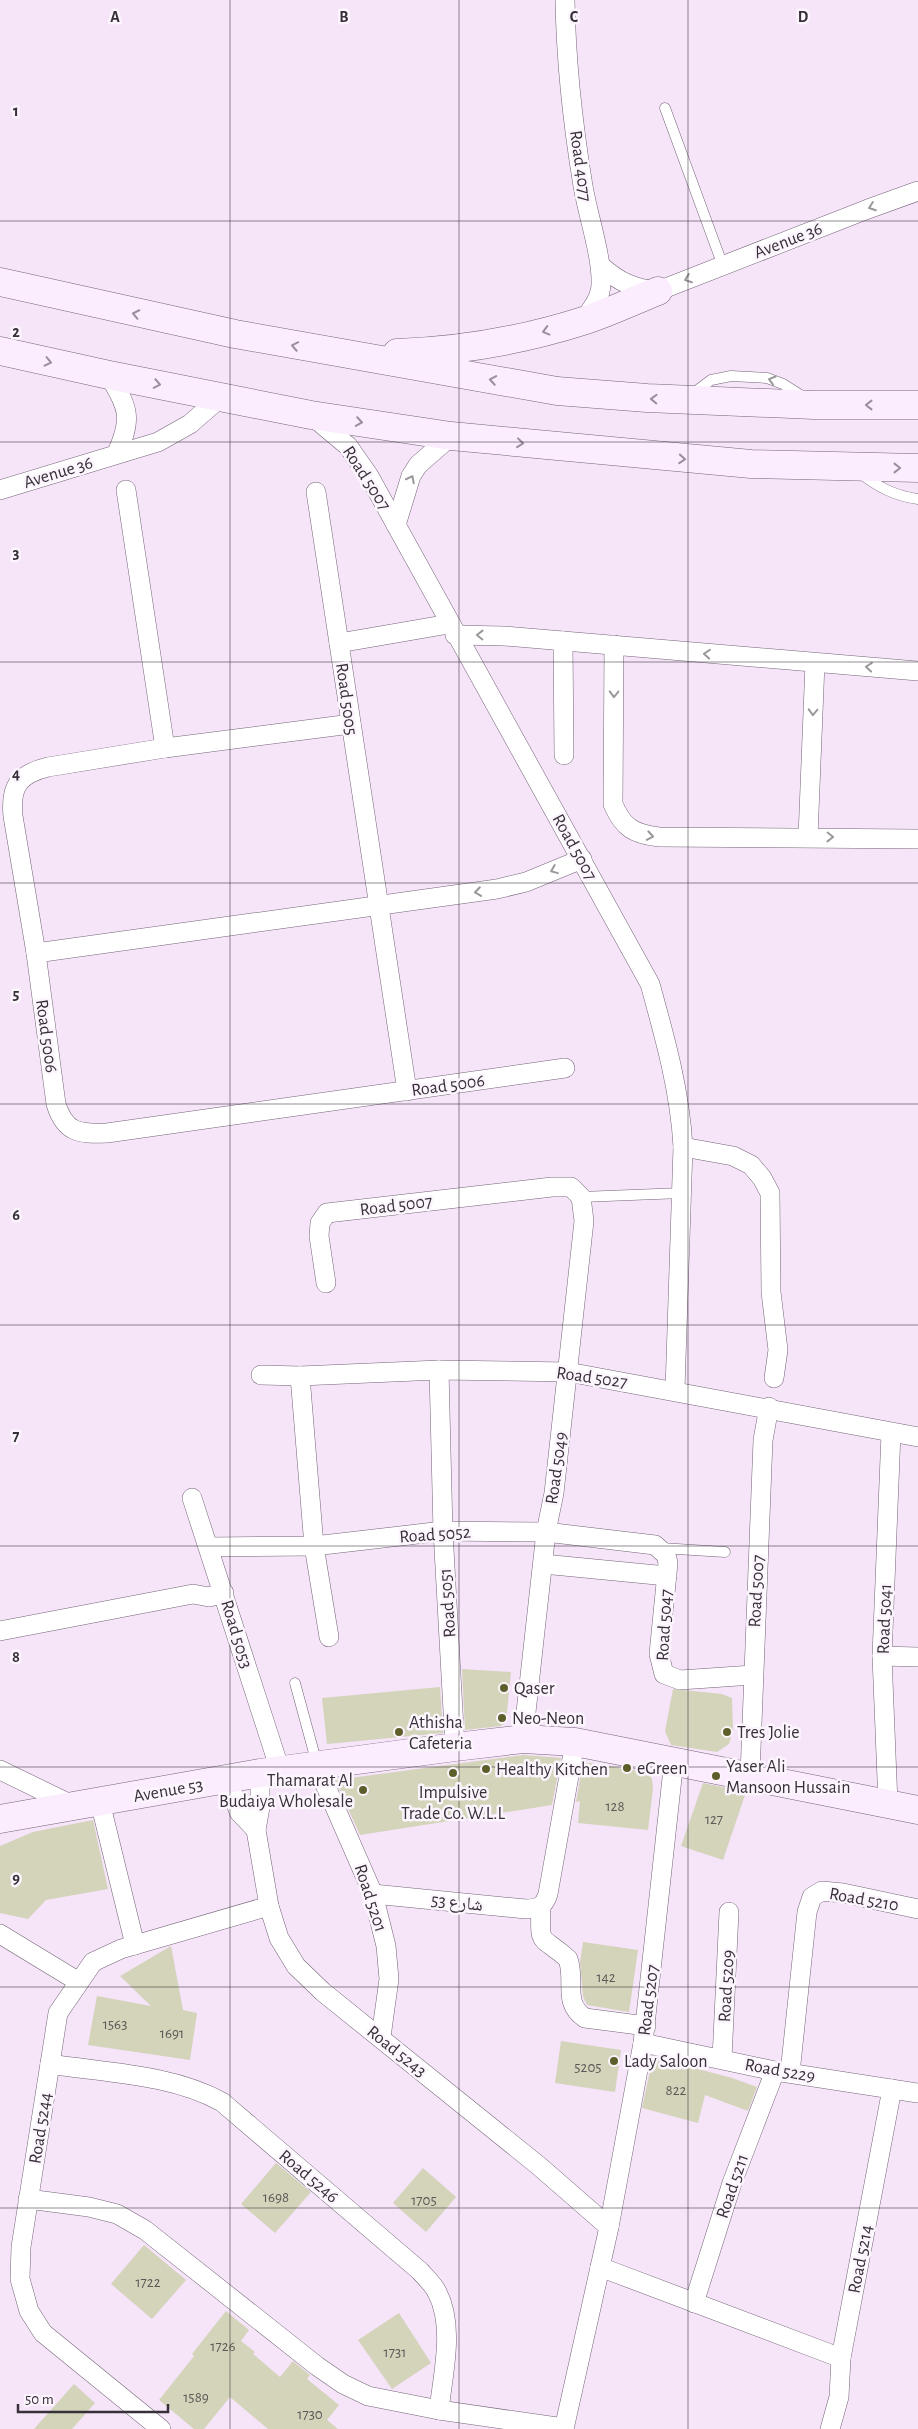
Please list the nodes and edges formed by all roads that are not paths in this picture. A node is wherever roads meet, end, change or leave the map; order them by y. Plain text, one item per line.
1 (565, 0) edge
2 (665, 108) dead end
3 (918, 192) edge
4 (601, 266) junction
5 (722, 266) junction
6 (0, 282) edge
7 (658, 291) junction
8 (583, 321) junction
9 (0, 351) edge
10 (343, 354) junction
11 (109, 375) junction
12 (222, 397) junction
13 (918, 405) edge
14 (311, 415) junction
15 (451, 436) junction
16 (117, 453) junction
17 (853, 468) junction
18 (918, 468) edge
19 (0, 490) edge
20 (126, 490) dead end
21 (316, 492) dead end
22 (918, 499) edge
23 (396, 525) junction
24 (452, 630) junction
25 (563, 641) junction
26 (339, 643) junction
27 (614, 645) junction
28 (815, 663) junction
29 (918, 671) edge
30 (350, 724) junction
31 (165, 748) junction
32 (564, 755) dead end
33 (808, 837) junction
34 (918, 839) edge
35 (582, 859) junction
36 (378, 906) junction
37 (36, 953) junction
38 (565, 1068) dead end
39 (406, 1091) junction
40 (683, 1148) junction
41 (682, 1193) junction
42 (581, 1197) junction
43 (326, 1283) dead end
44 (439, 1370) junction
45 (568, 1372) junction
46 (261, 1375) dead end
47 (300, 1376) junction
48 (774, 1378) dead end
49 (675, 1390) junction
50 (769, 1407) junction
51 (891, 1434) junction
52 (918, 1437) edge
53 (192, 1498) dead end
54 (443, 1531) junction
55 (546, 1532) junction
56 (314, 1546) junction
57 (209, 1547) junction
58 (661, 1548) junction
59 (725, 1552) dead end
60 (543, 1564) junction
61 (667, 1576) junction
62 (222, 1587) junction
63 (0, 1631) edge
64 (329, 1638) dead end
65 (882, 1656) junction
66 (918, 1657) edge
67 (752, 1676) junction
68 (294, 1683) dead end
69 (523, 1739) junction
70 (575, 1742) junction
71 (455, 1747) junction
72 (674, 1760) junction
73 (317, 1766) junction
74 (0, 1770) edge
75 (270, 1772) junction
76 (750, 1775) junction
77 (228, 1780) junction
78 (100, 1802) junction
79 (888, 1804) junction
80 (74, 1806) junction
81 (918, 1810) edge
82 (0, 1819) edge
83 (256, 1830) junction
84 (373, 1894) junction
85 (812, 1897) joint
86 (269, 1906) junction
87 (540, 1907) junction
88 (918, 1909) edge
89 (730, 1912) dead end
90 (0, 1934) edge
91 (135, 1944) junction
92 (79, 1982) junction
93 (645, 2034) junction
94 (381, 2037) junction
95 (722, 2059) junction
96 (50, 2064) junction
97 (783, 2072) junction
98 (892, 2089) junction
99 (918, 2093) edge
100 (28, 2199) junction
101 (609, 2227) junction
102 (600, 2267) junction
103 (694, 2303) junction
104 (841, 2358) junction
105 (439, 2410) junction
106 (161, 2429) edge
107 (564, 2429) edge
108 (830, 2429) edge

1 - 4 street, Road 4077
2 - 5 lane
3 -> 5 street, Avenue 36
4 - 7 street
4 - 8 street, Road 4077
5 -> 7 street, Avenue 36
10 -> 6 street
7 - 8 street
8 -> 10 street
9 -> 11 street
13 -> 10 street
11 -> 12 street
11 - 16 street, Avenue 36
12 - 14 street
12 - 16 street, Avenue 36
14 -> 15 street
14 - 23 street, Road 5007
15 -> 17 street
23 -> 15 street, Road 5007
16 - 19 street, Avenue 36
17 -> 18 street
17 - 22 lane
20 - 31 street
21 - 26 street, Road 5005
23 - 24 street, Road 5007
25 -> 24 street
24 - 26 street
24 - 35 street, Road 5007
25 - 27 street
25 - 32 street
26 - 30 street, Road 5005
28 -> 27 street
27 -> 33 street
29 -> 28 street
28 -> 33 street
30 - 31 street, Road 5006
30 - 36 street, Road 5005
31 - 37 street, Road 5006
33 -> 34 street
35 -> 36 street
35 - 40 street, Road 5007
36 - 37 street
36 - 39 street, Road 5005
37 - 39 street, Road 5006
38 - 39 street, Road 5006
40 - 41 street, Road 5007
40 - 48 street
41 - 42 lane, Road 5007
41 - 49 street, Road 5007
42 - 43 street, Road 5007
42 - 45 street, Road 5049
44 - 45 street, Road 5027
44 - 47 street, Road 5027
44 - 54 street, Road 5051
45 - 49 street, Road 5027
45 - 55 street, Road 5049
46 - 47 street, Road 5027
47 - 56 street
49 - 50 street, Road 5027
50 - 51 street, Road 5027
50 - 67 street, Road 5007
51 - 52 street, Road 5027
51 - 65 street, Road 5041
53 - 57 street, Road 5053
54 - 55 street, Road 5052
54 - 56 street, Road 5052
54 - 71 street, Road 5051
55 - 58 street, Road 5052
55 - 60 street, Road 5049
56 - 57 street, Road 5052
56 - 64 street
57 - 62 street, Road 5053
58 - 59 lane
58 - 61 street, Road 5047
60 - 61 street
60 - 69 street, Road 5049
61 - 67 street, Road 5047
62 - 63 street
62 - 75 street, Road 5053
65 - 66 street
65 - 79 street, Road 5041
67 - 76 street, Road 5007
68 - 73 lane
69 - 70 street, Avenue 53
69 - 71 street, Avenue 53
70 - 72 street, Avenue 53
70 - 87 street
71 - 73 street, Avenue 53
72 - 76 street, Avenue 53
72 - 93 street, Road 5207
73 - 75 street, Avenue 53
73 - 84 street, Road 5201
74 - 80 street
75 - 77 street, Avenue 53
75 - 83 street, Road 5243
76 - 79 street, Avenue 53
77 - 78 street, Avenue 53
77 - 83 street
78 - 80 street, Avenue 53
78 - 91 street
79 - 81 street, Avenue 53
80 - 82 street, Avenue 53
83 - 86 street, Road 5243
84 - 87 street, شارع 53
84 - 94 street, Road 5201
85 - 88 street, Road 5210
85 - 97 street, Road 5211
86 - 91 street, Road 5244
86 - 94 street, Road 5243
87 - 93 street, Road 5229
89 - 95 street, Road 5209
90 - 92 street
91 - 92 street, Road 5244
92 - 96 street, Road 5244
93 - 95 street, Road 5229
93 - 101 street, Road 5207
94 - 101 street, Road 5243
95 - 97 street, Road 5229
96 - 100 street, Road 5244
96 - 105 street, Road 5246
97 - 98 street, Road 5229
97 - 103 street, Road 5211
98 - 99 street, Road 5229
98 - 104 street, Road 5214
100 - 105 street
100 - 106 street, Road 5244
101 - 102 street, Road 5207
102 - 103 street
102 - 107 street, Road 5207
103 - 104 street
104 - 108 street, Road 5214
105 - 107 street

